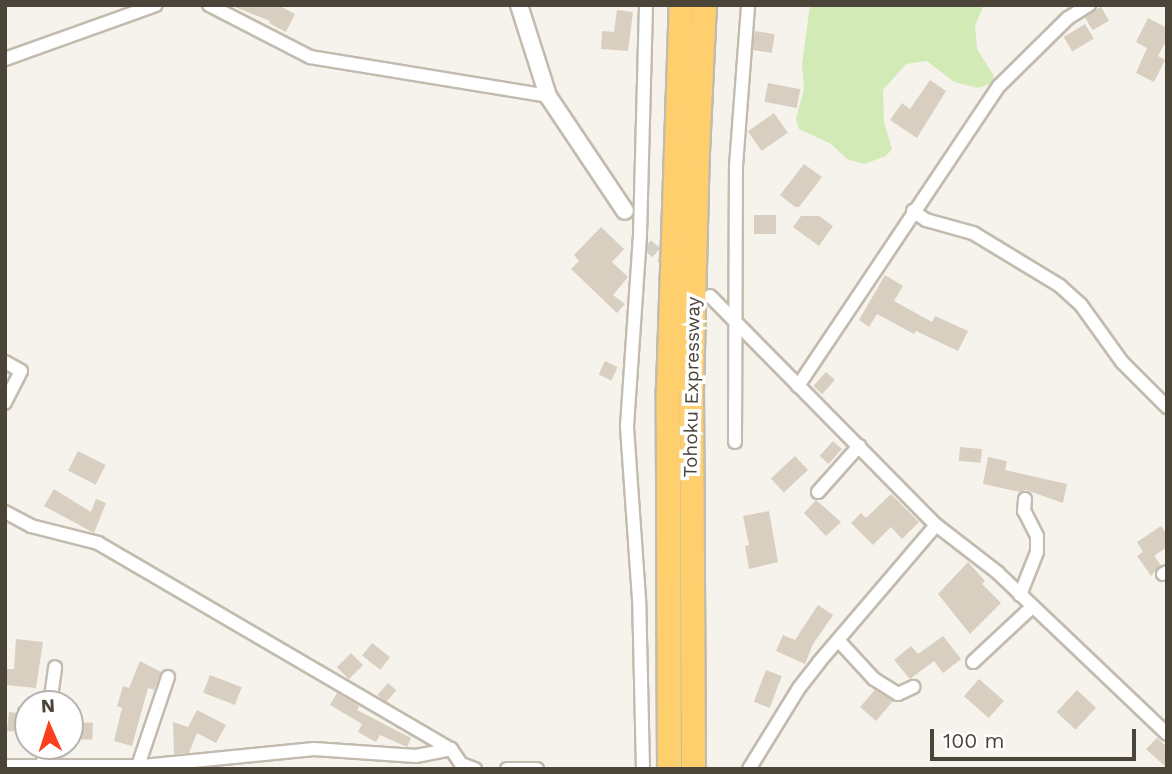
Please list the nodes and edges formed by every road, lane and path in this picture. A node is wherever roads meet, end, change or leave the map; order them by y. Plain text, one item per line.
1 (156, 5) edge
2 (209, 5) edge
3 (519, 5) edge
4 (646, 5) edge
5 (681, 5) edge
6 (704, 5) edge
7 (748, 5) edge
8 (1089, 5) edge
9 (5, 59) edge
10 (548, 96) junction
11 (625, 211) joint
12 (913, 211) junction
13 (644, 239) junction
14 (710, 296) dead end
15 (737, 321) junction
16 (5, 362) edge
17 (798, 386) junction
18 (5, 403) edge
19 (1167, 407) edge
20 (735, 442) dead end
21 (859, 446) junction
22 (818, 492) dead end
23 (1025, 499) dead end
24 (5, 512) edge
25 (936, 525) junction
26 (1020, 595) junction
27 (1032, 607) junction
28 (838, 640) junction
29 (973, 663) dead end
30 (55, 667) dead end
31 (168, 677) dead end
32 (913, 687) dead end
33 (52, 690) edge
34 (1167, 734) edge
35 (451, 749) junction
36 (205, 764) edge
37 (5, 766) edge
38 (42, 767) edge
39 (137, 767) edge
40 (475, 769) edge
41 (508, 769) edge
42 (537, 769) edge
43 (643, 769) edge
44 (669, 769) edge
45 (693, 769) edge
46 (750, 769) edge

1 - 9 street
2 - 10 street
3 - 10 street
4 - 13 street
5 - 44 highway, Tohoku Expressway
6 - 45 highway, Tohoku Expressway
7 - 15 street
8 - 12 street
10 - 11 street
11 - 13 street
12 - 17 street
12 - 19 street
13 - 43 street
14 - 15 street
15 - 17 street
15 - 20 street
16 - 18 street
17 - 21 street
21 - 22 street
21 - 25 street
23 - 26 street
24 - 35 street
25 - 26 street
25 - 28 street
26 - 27 street
27 - 29 street
27 - 34 street
28 - 32 street
28 - 46 street
30 - 33 street
31 - 39 street
35 - 36 street
35 - 40 street
36 - 39 street
37 - 38 street
38 - 39 street
41 - 42 street

